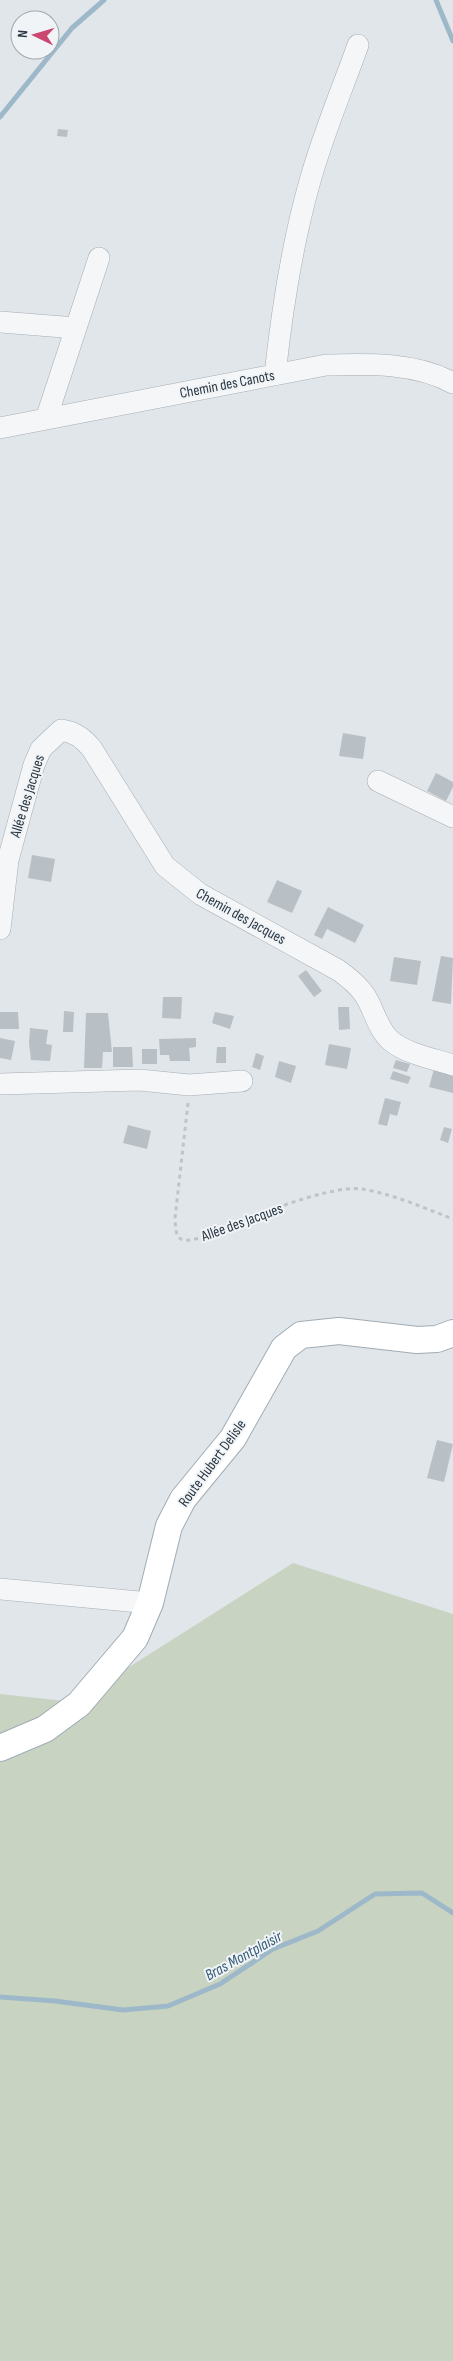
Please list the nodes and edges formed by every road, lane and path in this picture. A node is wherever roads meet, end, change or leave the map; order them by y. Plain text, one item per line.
1 (358, 45) dead end
2 (99, 258) dead end
3 (0, 322) edge
4 (76, 328) junction
5 (276, 375) junction
6 (453, 383) edge
7 (46, 419) junction
8 (0, 428) edge
9 (62, 730) joint
10 (378, 782) dead end
11 (453, 817) edge
12 (2, 896) edge
13 (0, 929) edge
14 (453, 1065) edge
15 (242, 1081) dead end
16 (0, 1084) edge
17 (189, 1085) junction
18 (453, 1219) edge
19 (453, 1333) edge
20 (0, 1589) edge
21 (150, 1603) junction
22 (0, 1748) edge

1 - 5 street
2 - 4 street
3 - 4 street
4 - 7 street
5 - 6 street, Chemin des Canots
5 - 7 street, Chemin des Canots
7 - 8 street, Chemin des Canots
9 - 12 street, Allée des Jacques
9 - 14 street, Chemin des Jacques
10 - 11 street
12 - 13 street, Allée des Jacques
15 - 17 street
16 - 17 street
17 - 18 path, Allée des Jacques
19 - 21 main road, Route Hubert Delisle
20 - 21 street
21 - 22 main road, Route Hubert Delisle

